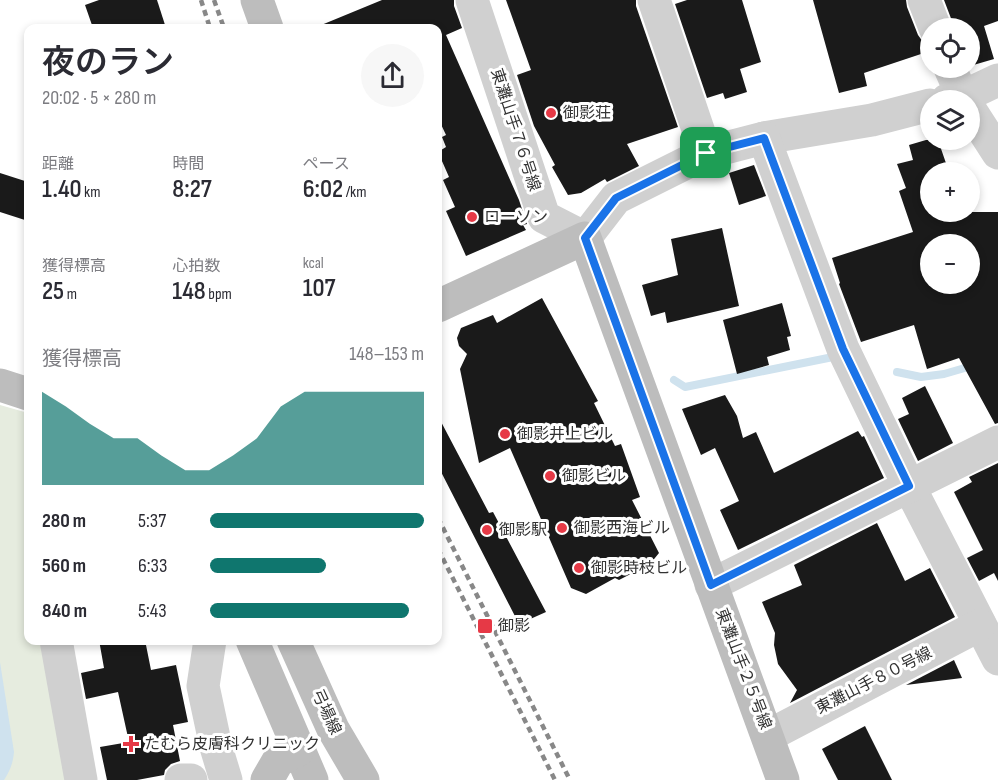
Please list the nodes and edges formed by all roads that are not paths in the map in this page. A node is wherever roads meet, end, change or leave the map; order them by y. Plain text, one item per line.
1 (257, 0) edge
2 (472, 0) edge
3 (654, 0) edge
4 (924, 0) edge
5 (931, 18) edge
6 (266, 24) edge
7 (998, 80) edge
8 (971, 90) edge
9 (920, 108) edge
10 (980, 127) edge
11 (764, 138) junction
12 (706, 153) junction
13 (998, 153) edge
14 (585, 238) junction
15 (442, 304) edge
16 (0, 385) edge
17 (24, 393) edge
18 (998, 442) edge
19 (909, 486) junction
20 (711, 585) junction
21 (990, 634) edge
22 (57, 645) edge
23 (210, 645) edge
24 (254, 645) edge
25 (295, 645) edge
26 (768, 736) junction
27 (298, 750) junction
28 (81, 780) edge
29 (181, 780) edge
30 (191, 780) edge
31 (226, 780) edge
32 (267, 780) edge
33 (312, 780) edge
34 (363, 780) edge
35 (783, 780) edge

1 - 6 street
2 - 14 street, 東灘山手７６号線
3 - 12 street
4 - 5 street
7 - 8 street
9 - 11 street
10 - 13 street
11 - 12 street
11 - 19 street
12 - 14 street
14 - 15 street
14 - 20 street, 東灘山手２５号線
16 - 17 street
18 - 19 street
19 - 20 street
19 - 21 street
20 - 26 street, 東灘山手２５号線
21 - 26 street, 東灘山手８０号線
22 - 28 street
23 - 31 street
24 - 27 street
25 - 34 street, 弓場線
26 - 35 street, 東灘山手２５号線
27 - 32 street
27 - 33 street
29 - 30 street

